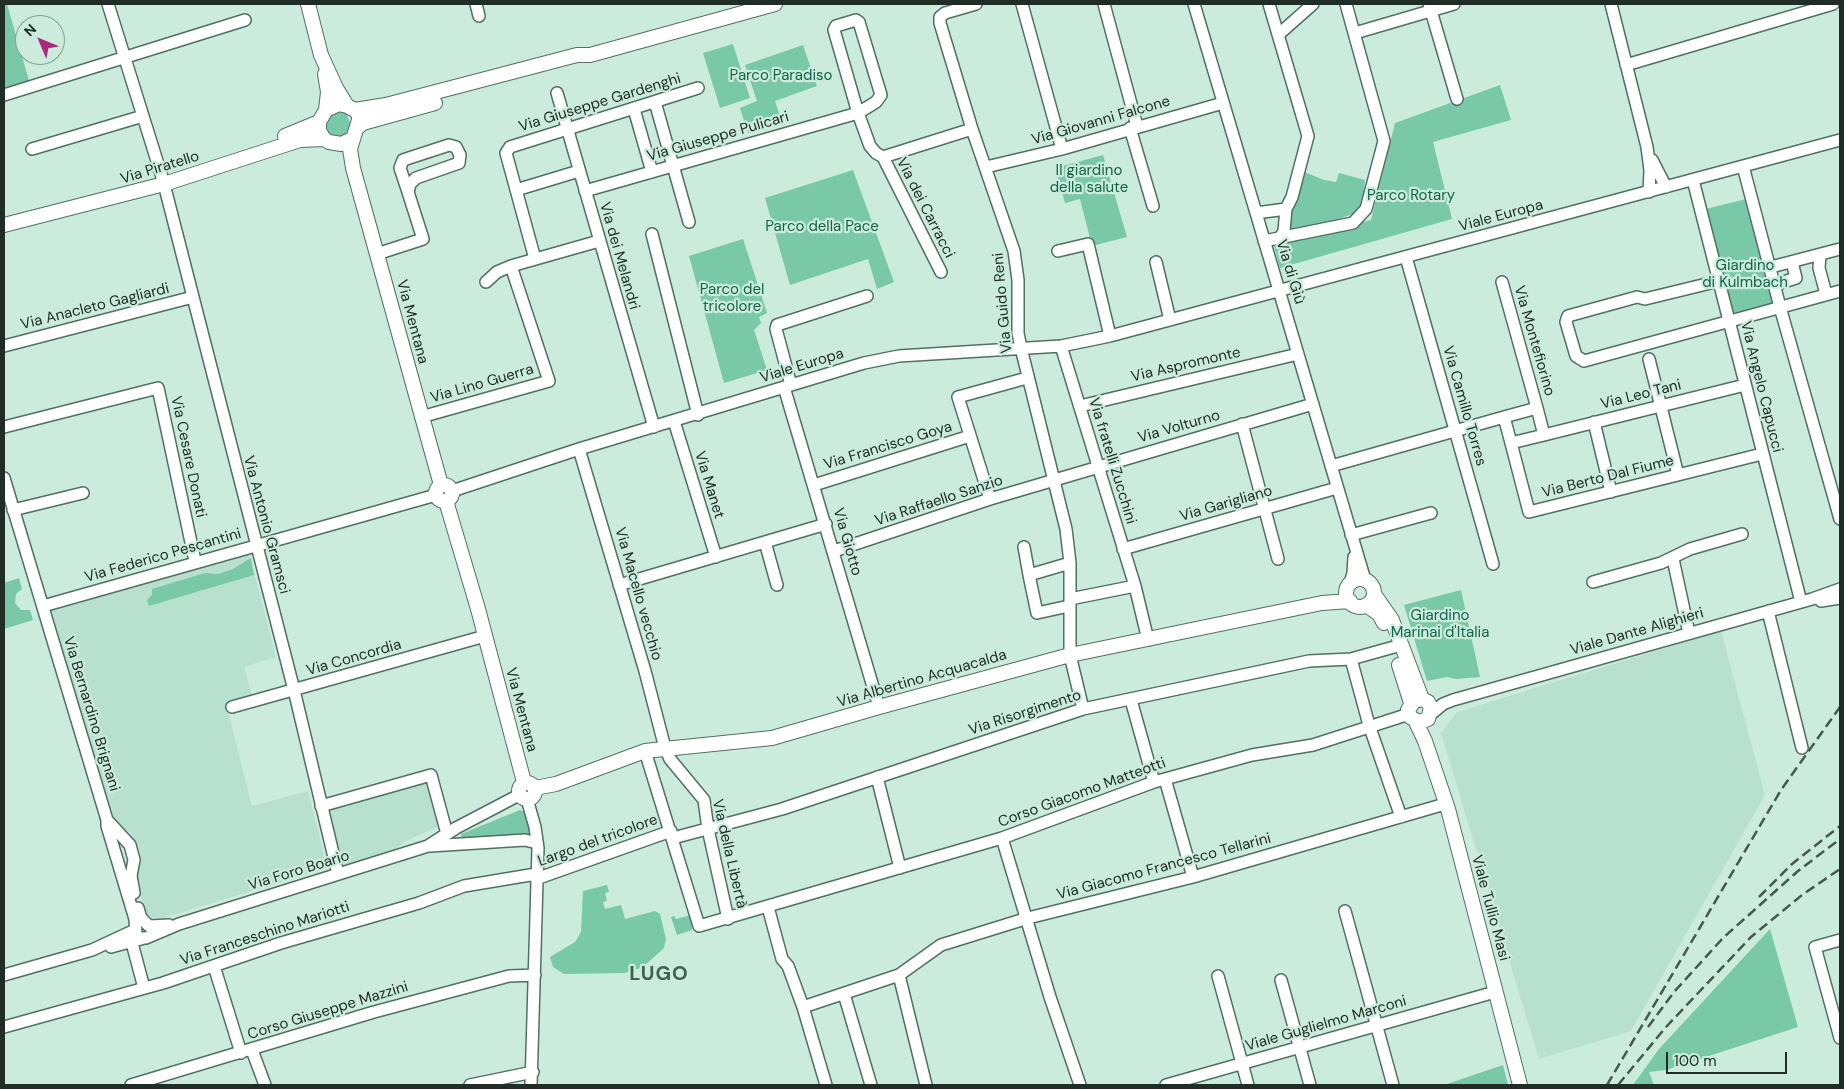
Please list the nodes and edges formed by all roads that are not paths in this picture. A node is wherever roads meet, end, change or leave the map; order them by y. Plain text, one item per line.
1 (108, 4) edge
2 (308, 4) edge
3 (476, 4) edge
4 (775, 4) edge
5 (976, 4) edge
6 (1022, 4) edge
7 (1104, 4) edge
8 (1269, 4) edge
9 (1312, 4) edge
10 (1346, 4) edge
11 (1454, 4) edge
12 (1611, 4) edge
13 (1833, 4) edge
14 (1198, 5) edge
15 (1430, 7) edge
16 (479, 16) dead end
17 (245, 20) dead end
18 (1355, 33) junction
19 (1278, 35) junction
20 (322, 53) junction
21 (590, 55) junction
22 (125, 58) junction
23 (1626, 65) junction
24 (698, 88) dead end
25 (557, 94) dead end
26 (4, 95) edge
27 (1457, 99) dead end
28 (655, 102) junction
29 (1223, 103) junction
30 (351, 108) junction
31 (634, 109) junction
32 (858, 113) junction
33 (143, 116) junction
34 (323, 116) junction
35 (1134, 127) junction
36 (972, 129) junction
37 (568, 130) junction
38 (355, 133) junction
39 (1840, 140) edge
40 (329, 141) junction
41 (1647, 146) junction
42 (32, 149) dead end
43 (1062, 149) junction
44 (882, 157) junction
45 (674, 166) junction
46 (1743, 166) junction
47 (986, 167) junction
48 (353, 168) junction
49 (579, 171) junction
50 (652, 172) junction
51 (163, 180) junction
52 (1692, 180) junction
53 (1666, 187) junction
54 (516, 190) junction
55 (585, 191) junction
56 (408, 192) junction
57 (1649, 192) junction
58 (1153, 206) dead end
59 (1286, 209) junction
60 (1256, 213) junction
61 (4, 218) edge
62 (689, 222) dead end
63 (4, 225) edge
64 (652, 234) dead end
65 (1280, 238) junction
66 (599, 241) junction
67 (1264, 241) junction
68 (1840, 249) edge
69 (1058, 251) dead end
70 (383, 252) dead end
71 (1820, 255) junction
72 (1406, 257) junction
73 (535, 259) junction
74 (1156, 262) dead end
75 (1792, 262) junction
76 (511, 266) junction
77 (1771, 267) junction
78 (940, 272) dead end
79 (1718, 281) junction
80 (486, 282) dead end
81 (1502, 282) dead end
82 (1774, 285) junction
83 (1280, 290) junction
84 (1840, 291) edge
85 (1826, 294) junction
86 (867, 296) dead end
87 (193, 297) junction
88 (1780, 307) junction
89 (1170, 320) junction
90 (1729, 320) junction
91 (1110, 336) junction
92 (4, 346) edge
93 (1061, 346) junction
94 (1021, 348) junction
95 (1298, 354) junction
96 (1649, 359) dead end
97 (1027, 378) junction
98 (1745, 385) junction
99 (788, 386) junction
100 (1313, 404) junction
101 (1660, 405) junction
102 (1080, 406) junction
103 (1537, 408) junction
104 (698, 415) junction
105 (421, 417) junction
106 (1504, 417) junction
107 (674, 422) junction
108 (1594, 422) junction
109 (1242, 424) junction
110 (4, 427) edge
111 (654, 427) junction
112 (1455, 430) junction
113 (1544, 435) junction
114 (970, 436) junction
115 (1511, 443) junction
116 (579, 449) junction
117 (1762, 454) junction
118 (1331, 466) junction
119 (1097, 467) junction
120 (1678, 475) junction
121 (4, 478) edge
122 (1054, 480) junction
123 (814, 485) junction
124 (1337, 488) junction
125 (1611, 492) junction
126 (83, 493) dead end
127 (444, 493) junction
128 (990, 499) junction
129 (1264, 509) junction
130 (13, 510) junction
131 (1431, 513) dead end
132 (1840, 519) edge
133 (826, 524) junction
134 (1742, 534) dead end
135 (1351, 535) junction
136 (765, 542) junction
137 (255, 544) junction
138 (1024, 547) dead end
139 (1123, 549) junction
140 (1354, 550) junction
141 (834, 551) junction
142 (716, 557) junction
143 (1278, 559) dead end
144 (1673, 559) junction
145 (196, 561) junction
146 (1070, 563) junction
147 (1493, 564) dead end
148 (1029, 575) junction
149 (1365, 580) junction
150 (1593, 582) dead end
151 (619, 585) junction
152 (777, 585) dead end
153 (1135, 586) junction
154 (1840, 589) edge
155 (1349, 592) junction
156 (1374, 594) junction
157 (1840, 598) edge
158 (1806, 600) junction
159 (1070, 603) junction
160 (1366, 605) junction
161 (43, 606) junction
162 (1768, 610) junction
163 (1689, 633) junction
164 (485, 636) junction
165 (1148, 640) junction
166 (1394, 647) junction
167 (1070, 656) junction
168 (1351, 659) junction
169 (294, 690) junction
170 (1131, 700) junction
171 (232, 707) dead end
172 (879, 707) junction
173 (1083, 708) junction
174 (1421, 711) junction
175 (1369, 725) junction
176 (665, 748) junction
177 (1802, 748) dead end
178 (645, 751) junction
179 (877, 777) junction
180 (1159, 780) junction
181 (526, 791) junction
182 (1445, 804) junction
183 (321, 806) junction
184 (1401, 817) junction
185 (107, 820) junction
186 (708, 829) junction
187 (446, 834) junction
188 (672, 835) junction
189 (123, 836) junction
190 (1002, 838) junction
191 (112, 842) junction
192 (538, 844) junction
193 (428, 846) junction
194 (119, 868) junction
195 (132, 868) junction
196 (900, 868) junction
197 (338, 874) junction
198 (1193, 877) junction
199 (536, 879) junction
200 (129, 889) junction
201 (768, 907) junction
202 (1345, 910) dead end
203 (1028, 918) junction
204 (728, 919) junction
205 (141, 932) junction
206 (1840, 940) edge
207 (214, 966) junction
208 (4, 975) edge
209 (535, 975) junction
210 (899, 975) junction
211 (1218, 976) dead end
212 (1281, 980) dead end
213 (144, 988) junction
214 (1495, 992) junction
215 (844, 994) junction
216 (803, 1007) junction
217 (1377, 1026) junction
218 (4, 1027) edge
219 (1840, 1038) edge
220 (1300, 1047) junction
221 (246, 1051) junction
222 (1242, 1064) junction
223 (532, 1078) edge
224 (131, 1085) edge
225 (265, 1085) edge
226 (470, 1085) edge
227 (541, 1085) edge
228 (826, 1085) edge
229 (871, 1085) edge
230 (926, 1085) edge
231 (1080, 1085) edge
232 (1166, 1085) edge
233 (1248, 1085) edge
234 (1310, 1085) edge
235 (1393, 1085) edge
236 (1520, 1085) edge

1 - 22 street, Via Antonio Gramsci
2 - 20 main road
3 - 16 street
4 - 21 main road, Via Piratello
5 - 36 street, Via Guido Reni
6 - 43 street
7 - 35 street
8 - 19 street
9 - 19 street
10 - 18 street
11 - 15 street
12 - 23 street
13 - 23 street
14 - 29 street, Via di Giù
15 - 18 street
15 - 27 street
17 - 22 street
18 - 65 street
19 - 59 street
20 - 30 main road
20 - 34 main road
21 - 30 main road, Via Piratello
21 - 38 main road, Via Piratello
22 - 26 street
22 - 33 street, Via Antonio Gramsci
23 - 41 street
24 - 28 street, Via Giuseppe Gardenghi
25 - 37 street, Via dei Melandri
28 - 31 street, Via Giuseppe Gardenghi
28 - 45 street
29 - 35 street, Via Giovanni Falcone
29 - 60 street, Via di Giù
30 - 34 main road, Via Piratello
30 - 38 main road
31 - 37 street, Via Giuseppe Gardenghi
31 - 50 street
32 - 32 street, Via Giuseppe Pulicari
32 - 44 street, Via dei Carracci
32 - 45 street, Via Giuseppe Pulicari
33 - 42 street
33 - 51 street, Via Antonio Gramsci
34 - 40 main road
34 - 51 main road, Via Piratello
35 - 43 street, Via Giovanni Falcone
35 - 58 street
36 - 44 street, Via dei Carracci
36 - 47 street, Via Guido Reni
37 - 49 street, Via dei Melandri
37 - 54 street, Via Giuseppe Gardenghi
38 - 40 main road, Via Piratello
38 - 48 main road, Via Mentana
39 - 46 street, Viale Europa
40 - 48 main road, Via Mentana
40 - 51 main road, Via Piratello
41 - 53 street
41 - 57 street
43 - 47 street, Via Giovanni Falcone
44 - 78 street, Via dei Carracci
45 - 50 street, Via Giuseppe Pulicari
45 - 62 street
46 - 52 street, Viale Europa
46 - 77 street
47 - 94 street, Via Guido Reni
48 - 105 main road, Via Mentana
49 - 54 street
49 - 55 street, Via dei Melandri
50 - 55 street, Via Giuseppe Pulicari
51 - 61 main road, Via Piratello
51 - 63 main road, Via Piratello
51 - 87 street, Via Antonio Gramsci
52 - 53 street, Viale Europa
52 - 79 street, Via Angelo Capucci
53 - 57 street, Viale Europa
54 - 73 street, Via Giuseppe Gardenghi
55 - 66 street, Via dei Melandri
56 - 56 street
56 - 70 street
57 - 72 street, Viale Europa
59 - 60 street
59 - 65 street
60 - 67 street, Via di Giù
64 - 104 street
65 - 67 street
66 - 73 street
66 - 111 street, Via dei Melandri
67 - 83 street, Via di Giù
68 - 71 street
69 - 91 street
71 - 75 street
71 - 85 street
72 - 83 street, Viale Europa
72 - 112 street, Via Camillo Torres
73 - 76 street
74 - 89 street
75 - 77 street
75 - 82 street
76 - 80 street
76 - 105 street, Via Lino Guerra
77 - 82 street
79 - 90 street, Via Angelo Capucci
79 - 90 street
81 - 103 street, Via Montefiorino
82 - 88 street
83 - 89 street, Viale Europa
83 - 95 street, Via di Giù
84 - 85 street
85 - 88 street
86 - 99 street, Via Giotto
87 - 92 street, Via Anacleto Gagliardi
87 - 137 street, Via Antonio Gramsci
88 - 90 street
88 - 132 street
89 - 91 street, Viale Europa
90 - 98 street, Via Angelo Capucci
91 - 93 street, Viale Europa
93 - 94 street, Viale Europa
93 - 102 street, Via fratelli Zucchini
94 - 97 street, Via Guido Reni
94 - 99 street, Viale Europa
95 - 100 street, Via di Giù
95 - 102 street, Via Aspromonte
96 - 101 street
97 - 114 street
97 - 122 street, Via Guido Reni
98 - 101 street, Via Leo Tani
98 - 117 street, Via Angelo Capucci
99 - 104 street, Viale Europa
99 - 123 street, Via Giotto
100 - 109 street, Via Volturno
100 - 118 street, Via di Giù
101 - 108 street, Via Leo Tani
101 - 120 street
102 - 119 street, Via fratelli Zucchini
103 - 106 street
103 - 113 street, Via Montefiorino
104 - 107 street, Viale Europa
105 - 127 main road, Via Mentana
106 - 112 street
106 - 115 street
107 - 111 street, Viale Europa
107 - 142 street, Via Manet
108 - 113 street, Via Leo Tani
108 - 125 street
109 - 119 street, Via Volturno
109 - 129 street
110 - 145 street, Via Cesare Donati
111 - 116 street, Viale Europa
112 - 118 street
112 - 147 street, Via Camillo Torres
113 - 115 street, Via Leo Tani
114 - 123 street, Via Francisco Goya
114 - 128 street
115 - 125 street, Via Berto Dal Fiume
116 - 127 street, Viale Europa
116 - 151 street, Via Macello vecchio
117 - 120 street, Via Berto Dal Fiume
117 - 158 street, Via Angelo Capucci
118 - 124 street, Via di Giù
119 - 122 street, Via Volturno
119 - 139 street, Via fratelli Zucchini
120 - 125 street, Via Berto Dal Fiume
121 - 130 street, Via Bernardino Brignani
122 - 128 street, Via Raffaello Sanzio
122 - 146 street, Via Guido Reni
123 - 133 street, Via Giotto
124 - 129 street, Via Garigliano
124 - 135 street, Via di Giù
126 - 130 street
127 - 137 street, Via Federico Pescantini
127 - 164 main road, Via Mentana
128 - 141 street, Via Raffaello Sanzio
129 - 139 street, Via Garigliano
129 - 143 street
130 - 161 street, Via Bernardino Brignani
131 - 135 street
133 - 136 street
133 - 141 street, Via Giotto
134 - 144 street
135 - 140 street, Via di Giù
136 - 142 street
136 - 152 street
137 - 145 street, Via Federico Pescantini
137 - 169 street, Via Antonio Gramsci
138 - 148 street
139 - 153 street, Via fratelli Zucchini
140 - 149 street, Via di Giù
140 - 155 street, Via di Giù
141 - 172 street, Via Giotto
142 - 151 street
144 - 150 street
144 - 163 street
145 - 161 street, Via Federico Pescantini
146 - 148 street
146 - 159 street, Via Guido Reni
148 - 159 street
149 - 155 main road
149 - 156 main road, Viale Tullio Masi
151 - 176 street, Via Macello vecchio
153 - 159 street
153 - 165 street, Via fratelli Zucchini
154 - 158 street, Viale Dante Alighieri
155 - 160 main road
155 - 165 main road, Via Albertino Acquacalda
156 - 160 main road
156 - 174 main road, Viale Tullio Masi
157 - 158 street
158 - 162 street, Viale Dante Alighieri
159 - 167 street, Via Guido Reni
160 - 166 main road, Viale Tullio Masi
161 - 185 street, Via Bernardino Brignani
162 - 163 street, Viale Dante Alighieri
162 - 177 street
163 - 174 street, Viale Dante Alighieri
164 - 169 street, Via Concordia
164 - 181 main road, Via Mentana
165 - 167 main road, Via Albertino Acquacalda
166 - 168 street, Via Risorgimento
166 - 174 main road, Viale Tullio Masi
167 - 172 main road, Via Albertino Acquacalda
167 - 173 street, Via Guido Reni
168 - 170 street, Via Risorgimento
168 - 175 street
169 - 171 street, Via Concordia
169 - 183 street, Via Antonio Gramsci
170 - 173 street, Via Risorgimento
170 - 180 street
172 - 176 main road, Via Albertino Acquacalda
173 - 179 street, Via Risorgimento
174 - 175 street, Corso Giacomo Matteotti
174 - 182 main road, Viale Tullio Masi
175 - 180 street, Corso Giacomo Matteotti
175 - 184 street
176 - 178 main road, Via Albertino Acquacalda
176 - 186 street, Via della Libertà
178 - 181 main road, Via Albertino Acquacalda
178 - 188 street
179 - 186 street, Via Risorgimento
179 - 196 street
180 - 190 street, Corso Giacomo Matteotti
180 - 198 street
181 - 187 street, Via Foro Boario
181 - 192 street
182 - 184 street, Via Giacomo Francesco Tellarini
182 - 214 main road, Viale Tullio Masi
183 - 187 street
183 - 197 street, Via Antonio Gramsci
184 - 198 street, Via Giacomo Francesco Tellarini
185 - 189 street
185 - 191 street, Via Bernardino Brignani
186 - 188 street, Via Risorgimento
186 - 204 street, Via della Libertà
187 - 193 street, Via Foro Boario
188 - 199 street, Largo del tricolore
188 - 204 street
189 - 191 street
189 - 195 street
190 - 196 street, Corso Giacomo Matteotti
190 - 203 street
191 - 194 street, Via Bernardino Brignani
192 - 193 street, Via Foro Boario
192 - 199 street
193 - 197 street, Via Foro Boario
194 - 195 street
194 - 200 street, Via Bernardino Brignani
195 - 200 street
196 - 201 street, Corso Giacomo Matteotti
197 - 205 street, Via Foro Boario
198 - 203 street, Via Giacomo Francesco Tellarini
199 - 207 street, Via Franceschino Mariotti
199 - 209 street
200 - 205 street, Via Bernardino Brignani
201 - 204 street, Corso Giacomo Matteotti
201 - 216 street
202 - 217 street
203 - 210 street, Via Giacomo Francesco Tellarini
203 - 231 street
205 - 208 street, Via Foro Boario
205 - 213 street, Via Bernardino Brignani
206 - 219 street
207 - 213 street, Via Franceschino Mariotti
207 - 221 street
209 - 221 street, Corso Giuseppe Mazzini
209 - 223 street
210 - 215 street, Via Giacomo Francesco Tellarini
210 - 230 street
211 - 222 street
212 - 220 street
213 - 218 street, Via Franceschino Mariotti
214 - 217 street, Viale Guglielmo Marconi
214 - 236 main road, Viale Tullio Masi
215 - 216 street, Via Giacomo Francesco Tellarini
215 - 229 street
216 - 228 street
217 - 220 street, Viale Guglielmo Marconi
217 - 235 street
220 - 222 street, Viale Guglielmo Marconi
220 - 234 street
221 - 224 street, Corso Giuseppe Mazzini
221 - 225 street
222 - 232 street, Viale Guglielmo Marconi
222 - 233 street
223 - 226 street
223 - 227 street

